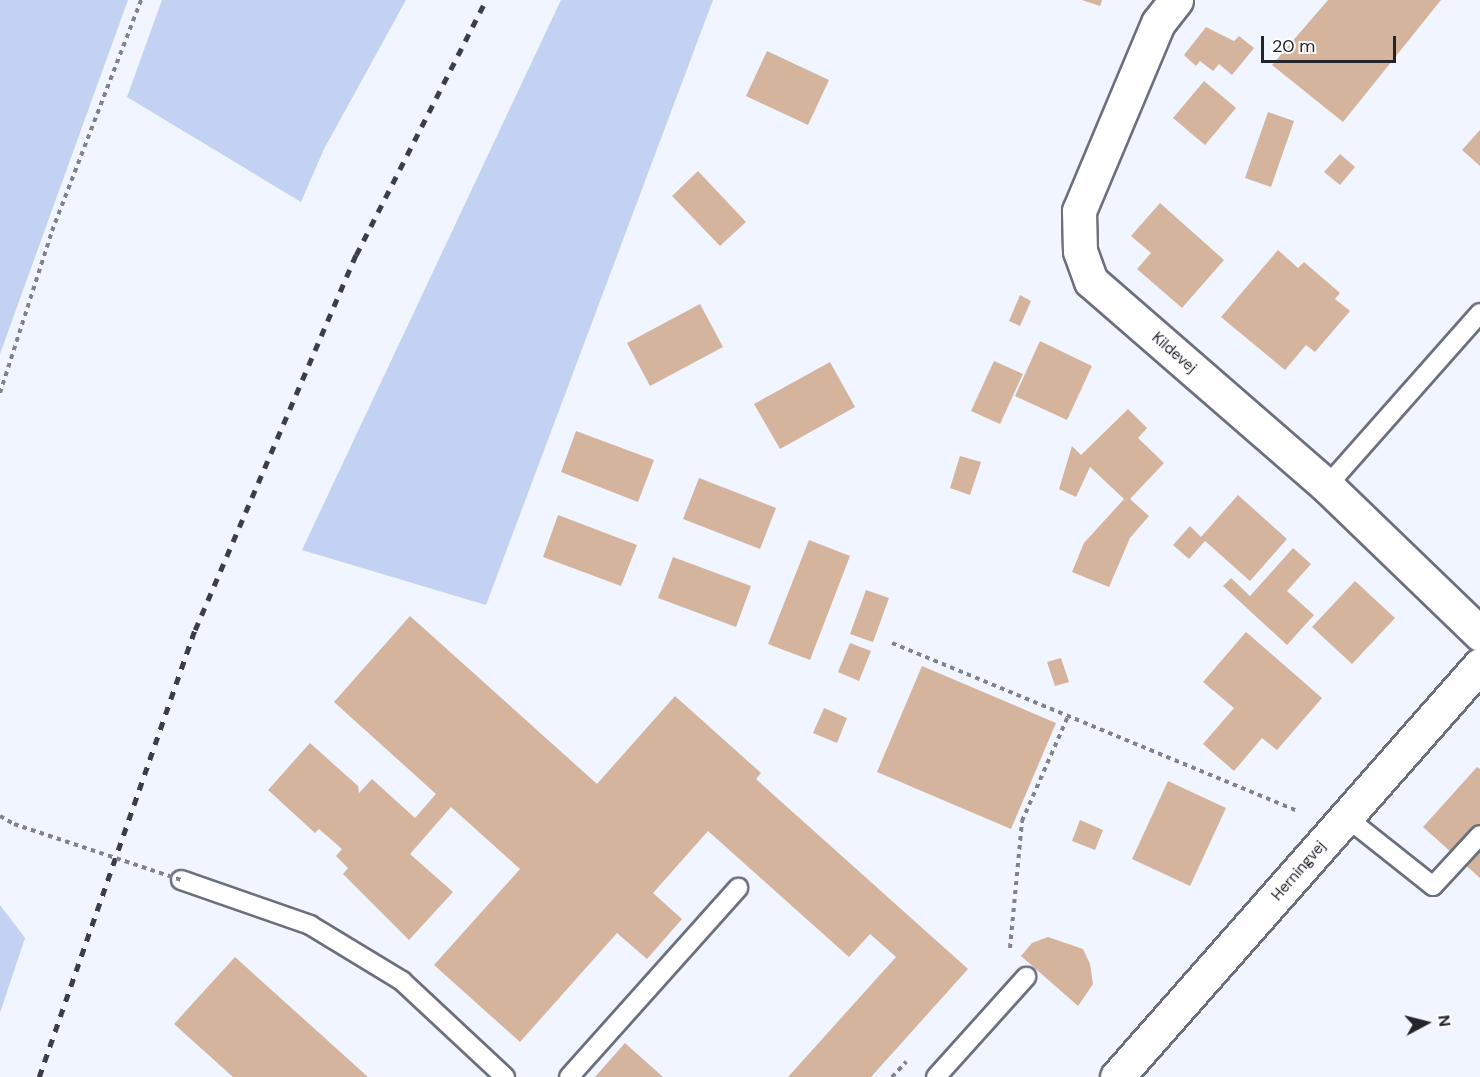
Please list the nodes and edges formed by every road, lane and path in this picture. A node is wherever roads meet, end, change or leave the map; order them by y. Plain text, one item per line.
1 (141, 0) edge
2 (1176, 0) edge
3 (1480, 313) edge
4 (0, 393) edge
5 (1327, 486) junction
6 (1480, 634) edge
7 (892, 643) dead end
8 (1477, 675) edge
9 (1068, 716) junction
10 (0, 816) edge
11 (1342, 822) junction
12 (1480, 835) edge
13 (181, 880) joint
14 (738, 888) dead end
15 (1002, 956) dead end
16 (1026, 977) dead end
17 (908, 1060) dead end
18 (505, 1077) edge
19 (569, 1077) edge
20 (892, 1077) edge
21 (936, 1077) edge
22 (1117, 1077) edge

1 - 4 path
2 - 5 street, Kildevej
3 - 5 lane
5 - 6 street, Kildevej
7 - 9 path
8 - 11 street, Herningvej
9 - 11 path
9 - 15 path
10 - 13 path, bridge
11 - 12 lane
11 - 22 street, Herningvej
13 - 18 lane
14 - 19 lane
16 - 21 lane
17 - 20 path

